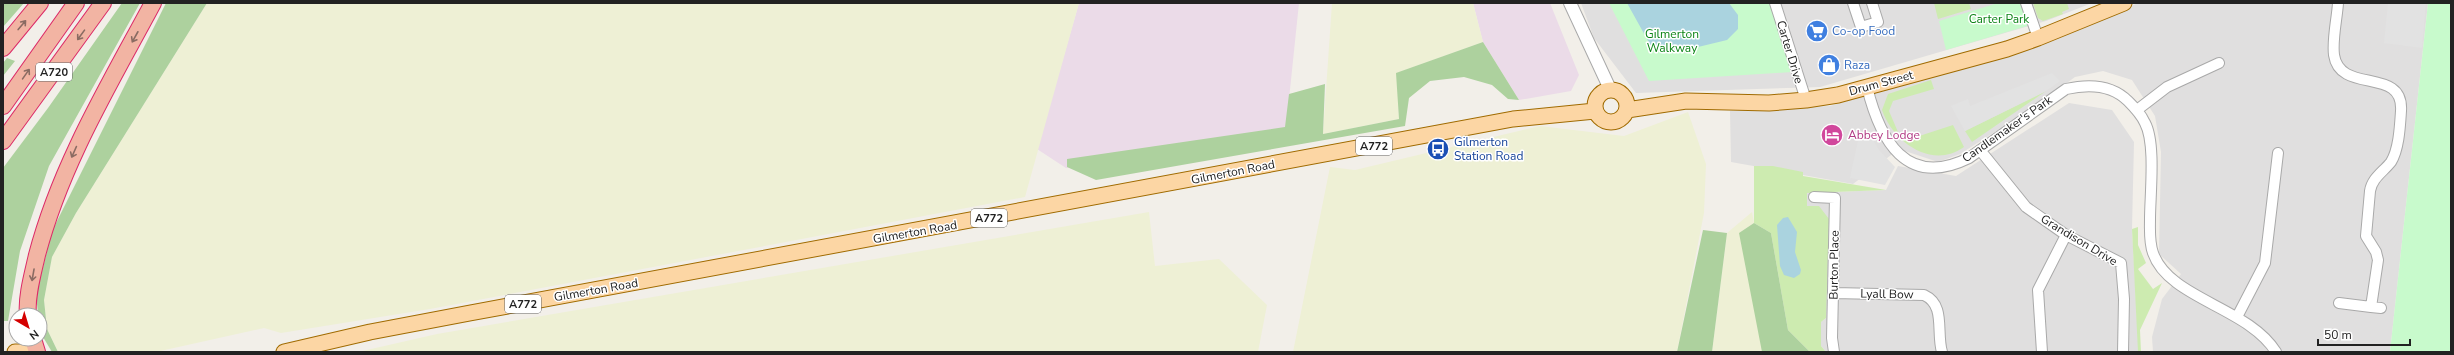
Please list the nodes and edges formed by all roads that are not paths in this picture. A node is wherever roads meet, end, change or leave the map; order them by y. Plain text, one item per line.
1 (40, 3) edge
2 (76, 3) edge
3 (103, 3) edge
4 (153, 3) edge
5 (1570, 3) edge
6 (1775, 3) edge
7 (1853, 3) edge
8 (1872, 3) edge
9 (2026, 3) edge
10 (2124, 3) edge
11 (2338, 3) edge
12 (2038, 38) junction
13 (3, 48) edge
14 (2218, 63) dead end
15 (1867, 87) junction
16 (1610, 89) junction
17 (1806, 100) junction
18 (3, 106) edge
19 (1627, 110) junction
20 (2137, 110) junction
21 (1595, 111) junction
22 (3, 141) edge
23 (1980, 150) junction
24 (2278, 153) dead end
25 (1814, 197) dead end
26 (2066, 235) junction
27 (1834, 293) junction
28 (2339, 303) dead end
29 (29, 307) edge
30 (2237, 317) junction
31 (15, 352) edge
32 (31, 352) edge
33 (284, 352) edge
34 (1834, 352) edge
35 (1942, 352) edge
36 (2042, 352) edge
37 (2123, 352) edge
38 (2276, 352) edge

13 -> 1 highway
18 -> 2 highway, A720
3 -> 22 highway, A720
4 -> 29 highway
5 - 16 street
6 - 17 street, Carter Drive
7 - 8 street
9 - 12 street
10 - 12 main road, Drum Street
11 - 28 street
12 - 15 main road, Drum Street
14 - 20 street
15 - 17 main road, Drum Street
15 - 23 street, Candlemaker's Park
16 - 19 main road
16 - 21 main road
17 - 19 main road, Drum Street
19 - 21 main road
20 - 23 street, Candlemaker's Park
20 - 30 street, Candlemaker's Park
21 - 33 main road, Gilmerton Road / A772
23 - 26 street, Grandison Drive
24 - 30 street
25 - 27 street, Burton Place
26 - 36 street
26 - 37 street, Grandison Drive
27 - 34 street, Burton Place
27 - 35 street, Lyall Bow
30 - 38 street, Candlemaker's Park
31 - 32 main road

